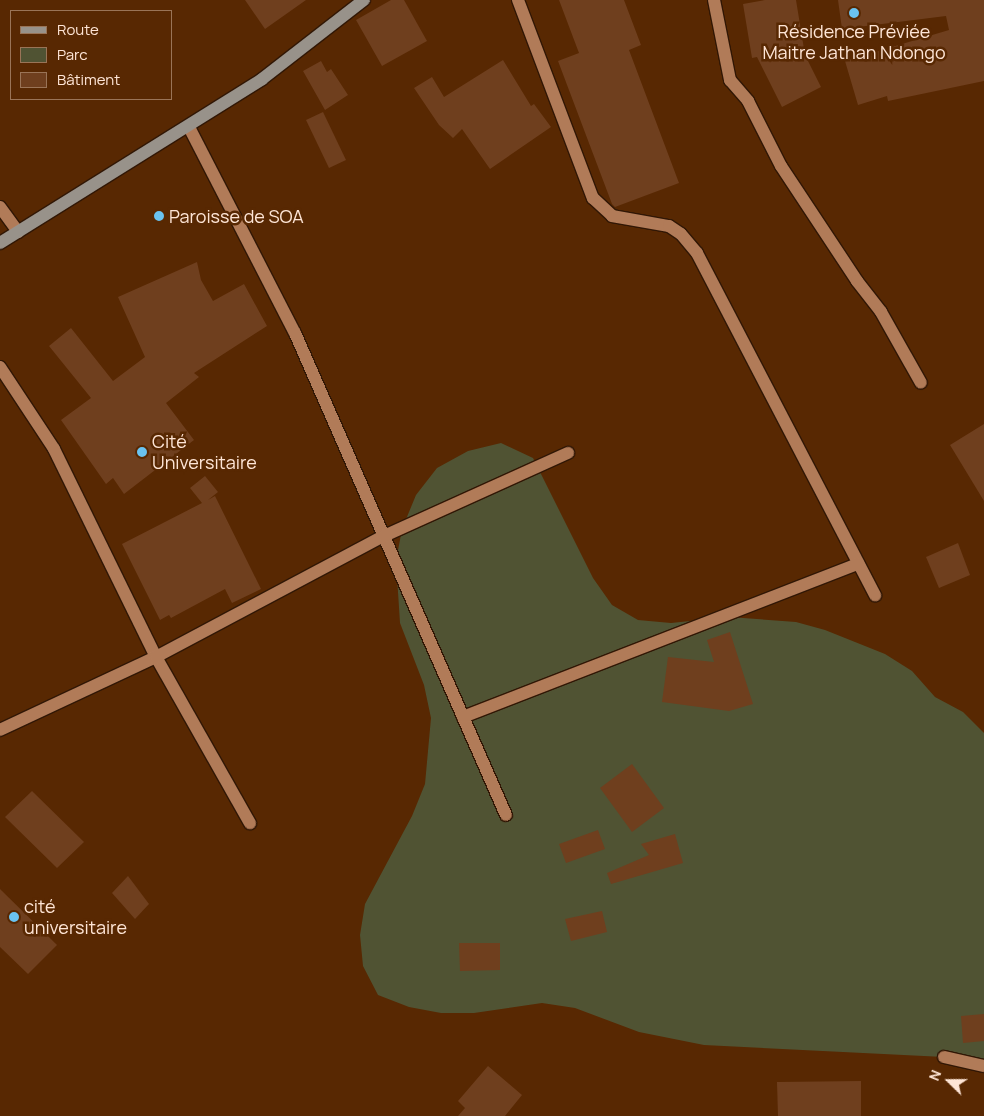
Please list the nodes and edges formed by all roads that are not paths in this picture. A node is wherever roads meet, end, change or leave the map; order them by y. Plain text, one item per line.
1 (364, 0) edge
2 (518, 0) edge
3 (714, 0) edge
4 (189, 127) junction
5 (0, 208) edge
6 (18, 232) junction
7 (0, 244) edge
8 (0, 367) edge
9 (921, 383) dead end
10 (568, 453) dead end
11 (384, 536) junction
12 (858, 564) junction
13 (876, 595) dead end
14 (156, 657) junction
15 (463, 717) junction
16 (0, 730) edge
17 (506, 815) dead end
18 (250, 822) dead end
19 (944, 1057) dead end
20 (984, 1066) edge

1 - 4 street
2 - 12 street
3 - 9 street
4 - 6 street
4 - 11 street
5 - 6 street
6 - 7 street
8 - 14 street
10 - 11 street
11 - 14 street
11 - 15 street
12 - 13 street
12 - 15 street
14 - 16 street
14 - 18 street
15 - 17 street
19 - 20 street

